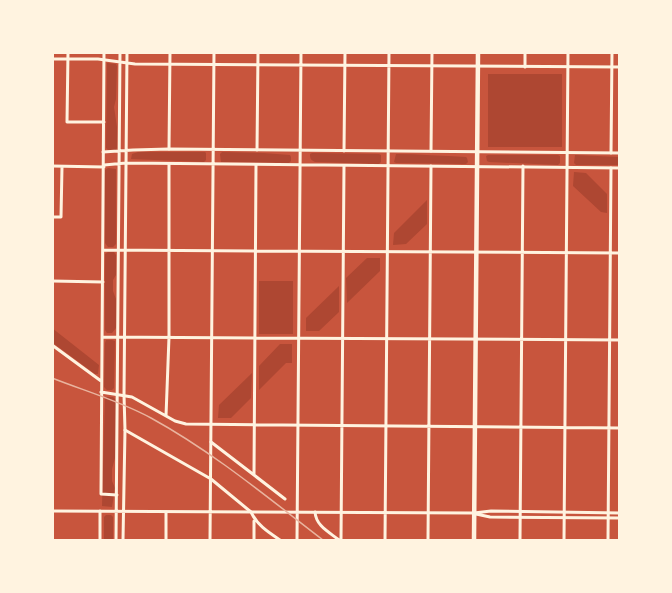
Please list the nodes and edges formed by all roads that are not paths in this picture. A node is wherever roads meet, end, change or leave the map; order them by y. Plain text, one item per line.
1 (68, 52) edge
2 (104, 52) edge
3 (120, 52) edge
4 (127, 52) edge
5 (170, 52) edge
6 (214, 52) edge
7 (258, 52) edge
8 (301, 52) edge
9 (345, 52) edge
10 (388, 52) edge
11 (432, 52) edge
12 (478, 52) edge
13 (525, 52) edge
14 (568, 52) edge
15 (612, 52) edge
16 (52, 59) edge
17 (68, 59) junction
18 (104, 60) junction
19 (119, 62) junction
20 (127, 63) junction
21 (170, 64) junction
22 (214, 64) junction
23 (258, 65) junction
24 (301, 66) junction
25 (345, 66) junction
26 (388, 66) junction
27 (432, 66) junction
28 (478, 67) junction
29 (525, 67) junction
30 (568, 67) junction
31 (611, 67) junction
32 (620, 67) edge
33 (104, 122) junction
34 (169, 149) junction
35 (126, 150) junction
36 (213, 150) junction
37 (257, 151) junction
38 (300, 151) junction
39 (344, 151) junction
40 (388, 151) junction
41 (431, 151) junction
42 (103, 152) junction
43 (119, 152) junction
44 (477, 152) junction
45 (567, 153) junction
46 (611, 153) junction
47 (620, 153) edge
48 (120, 164) junction
49 (126, 164) junction
50 (170, 164) junction
51 (213, 164) junction
52 (256, 165) junction
53 (300, 165) junction
54 (52, 166) edge
55 (104, 166) junction
56 (344, 166) junction
57 (388, 166) junction
58 (431, 166) junction
59 (477, 166) junction
60 (523, 166) junction
61 (62, 167) junction
62 (567, 167) junction
63 (611, 168) junction
64 (620, 168) edge
65 (52, 217) edge
66 (103, 250) junction
67 (119, 250) junction
68 (125, 250) junction
69 (169, 250) junction
70 (212, 250) junction
71 (256, 250) junction
72 (300, 251) junction
73 (343, 251) junction
74 (387, 251) junction
75 (430, 252) junction
76 (476, 252) junction
77 (523, 252) junction
78 (566, 253) junction
79 (610, 253) junction
80 (620, 253) edge
81 (52, 281) edge
82 (103, 282) junction
83 (103, 337) junction
84 (118, 337) junction
85 (124, 337) junction
86 (169, 337) junction
87 (212, 338) junction
88 (255, 338) junction
89 (299, 338) junction
90 (342, 338) junction
91 (387, 339) junction
92 (430, 339) junction
93 (476, 340) junction
94 (522, 340) junction
95 (565, 340) junction
96 (609, 340) junction
97 (620, 340) edge
98 (52, 345) edge
99 (101, 381) junction
100 (102, 392) junction
101 (117, 395) junction
102 (124, 395) junction
103 (166, 416) junction
104 (211, 425) junction
105 (255, 425) junction
106 (298, 425) junction
107 (342, 425) junction
108 (385, 426) junction
109 (429, 426) junction
110 (476, 426) junction
111 (522, 427) junction
112 (565, 428) junction
113 (609, 428) junction
114 (620, 428) edge
115 (125, 430) junction
116 (211, 442) junction
117 (254, 475) junction
118 (211, 479) junction
119 (117, 495) junction
120 (285, 499) dead end
121 (52, 511) edge
122 (123, 511) junction
123 (100, 512) junction
124 (116, 512) junction
125 (166, 512) junction
126 (210, 512) junction
127 (251, 512) junction
128 (298, 512) junction
129 (315, 512) junction
130 (565, 512) junction
131 (608, 512) junction
132 (341, 513) junction
133 (385, 513) junction
134 (429, 513) junction
135 (474, 513) junction
136 (620, 513) edge
137 (521, 514) junction
138 (565, 517) junction
139 (608, 518) junction
140 (620, 518) edge
141 (254, 520) junction
142 (100, 540) edge
143 (116, 540) edge
144 (123, 540) edge
145 (166, 540) edge
146 (210, 540) edge
147 (254, 540) edge
148 (280, 540) edge
149 (297, 540) edge
150 (340, 540) edge
151 (385, 540) edge
152 (428, 540) edge
153 (474, 540) edge
154 (520, 540) edge
155 (564, 540) edge
156 (608, 540) edge

1 - 17 street
2 - 18 street
3 - 19 street
4 - 20 street
5 - 21 street
6 - 22 street
7 - 23 street
8 - 24 street
9 - 25 street
10 - 26 street
11 - 27 street
12 - 28 highway
13 - 29 street
14 - 30 street
15 - 31 street
16 - 17 street
17 - 18 street
17 - 33 street
18 - 19 street
18 - 33 street
19 - 20 street
19 - 43 street
20 - 21 street
20 - 35 street
21 - 22 street
21 - 34 street
22 - 23 street
22 - 36 street
23 - 24 street
23 - 37 street
24 - 25 street
24 - 38 street
25 - 26 street
25 - 39 street
26 - 27 street
26 - 40 street
27 - 28 street
27 - 41 street
28 - 29 street
28 - 44 highway
29 - 30 street
30 - 31 street
30 - 45 street
31 - 32 street
31 - 46 street
33 - 42 street
34 - 35 street
34 - 36 street
35 - 43 street
35 - 49 street
36 - 37 street
36 - 51 street
37 - 38 street
38 - 39 street
38 - 53 street
39 - 40 street
40 - 41 street
40 - 57 street
41 - 44 street
42 - 43 street
42 - 55 street
43 - 48 street
44 - 45 street
44 - 59 highway
45 - 46 street
45 - 62 street
46 - 47 street
48 - 49 street
48 - 55 street
48 - 67 street
49 - 50 street
49 - 68 street
50 - 51 street
50 - 69 street
51 - 52 street
51 - 70 street
52 - 53 street
52 - 71 street
53 - 56 street
53 - 72 street
54 - 61 street
55 - 61 street
55 - 66 street
56 - 57 street
56 - 73 street
57 - 58 street
57 - 74 street
58 - 59 street
58 - 75 street
59 - 60 street
59 - 76 highway
60 - 62 street
60 - 77 street
61 - 65 street
62 - 63 street
62 - 78 street
63 - 64 street
63 - 79 street
66 - 67 street
66 - 82 street
67 - 68 street
67 - 84 street
68 - 69 street
68 - 85 street
69 - 70 street
69 - 86 street
70 - 71 street
70 - 87 street
71 - 72 street
71 - 88 street
72 - 73 street
72 - 89 street
73 - 74 street
73 - 90 street
74 - 75 street
74 - 91 street
75 - 76 street
75 - 92 street
76 - 77 street
76 - 93 highway
77 - 78 street
77 - 94 street
78 - 79 street
78 - 95 street
79 - 80 street
79 - 96 street
81 - 82 street
82 - 83 street
83 - 84 street
83 - 99 street
84 - 85 street
84 - 101 street
85 - 86 street
85 - 102 street
86 - 87 street
86 - 103 street
87 - 88 street
87 - 104 street
88 - 89 street
88 - 105 street
89 - 90 street
89 - 106 street
90 - 91 street
90 - 107 street
91 - 92 street
91 - 108 street
92 - 93 street
92 - 109 street
93 - 94 street
93 - 110 highway
94 - 95 street
94 - 111 street
95 - 96 street
95 - 112 street
96 - 97 street
96 - 113 street
98 - 99 street
99 - 100 street
100 - 101 street
100 - 119 street
101 - 102 street
101 - 119 street
102 - 103 street
102 - 115 street
103 - 104 street
104 - 105 street
104 - 116 street
105 - 106 street
105 - 117 street
106 - 107 street
106 - 128 street
107 - 108 street
107 - 132 street
108 - 109 street
108 - 133 street
109 - 110 street
109 - 134 street
110 - 111 street
110 - 135 highway
111 - 112 street
111 - 137 street
112 - 113 street
112 - 130 street
113 - 114 street
113 - 131 street
115 - 118 street
115 - 122 street
116 - 117 street
116 - 118 street
117 - 120 street
118 - 126 street
118 - 127 street
119 - 124 street
121 - 123 street
122 - 124 street
122 - 125 street
122 - 144 street
123 - 124 street
123 - 142 street
124 - 143 street
125 - 126 street
125 - 145 street
126 - 127 street
126 - 146 street
127 - 128 street
127 - 141 street
128 - 129 street
128 - 149 street
129 - 132 street
129 - 150 street
130 - 131 street
130 - 137 street
130 - 138 street
131 - 136 street
131 - 139 street
132 - 133 street
132 - 150 street
133 - 134 street
133 - 151 street
134 - 135 street
134 - 152 street
135 - 137 street
135 - 153 highway
137 - 138 street
137 - 154 street
138 - 139 street
138 - 155 street
139 - 140 street
139 - 156 street
141 - 147 street
141 - 148 street

